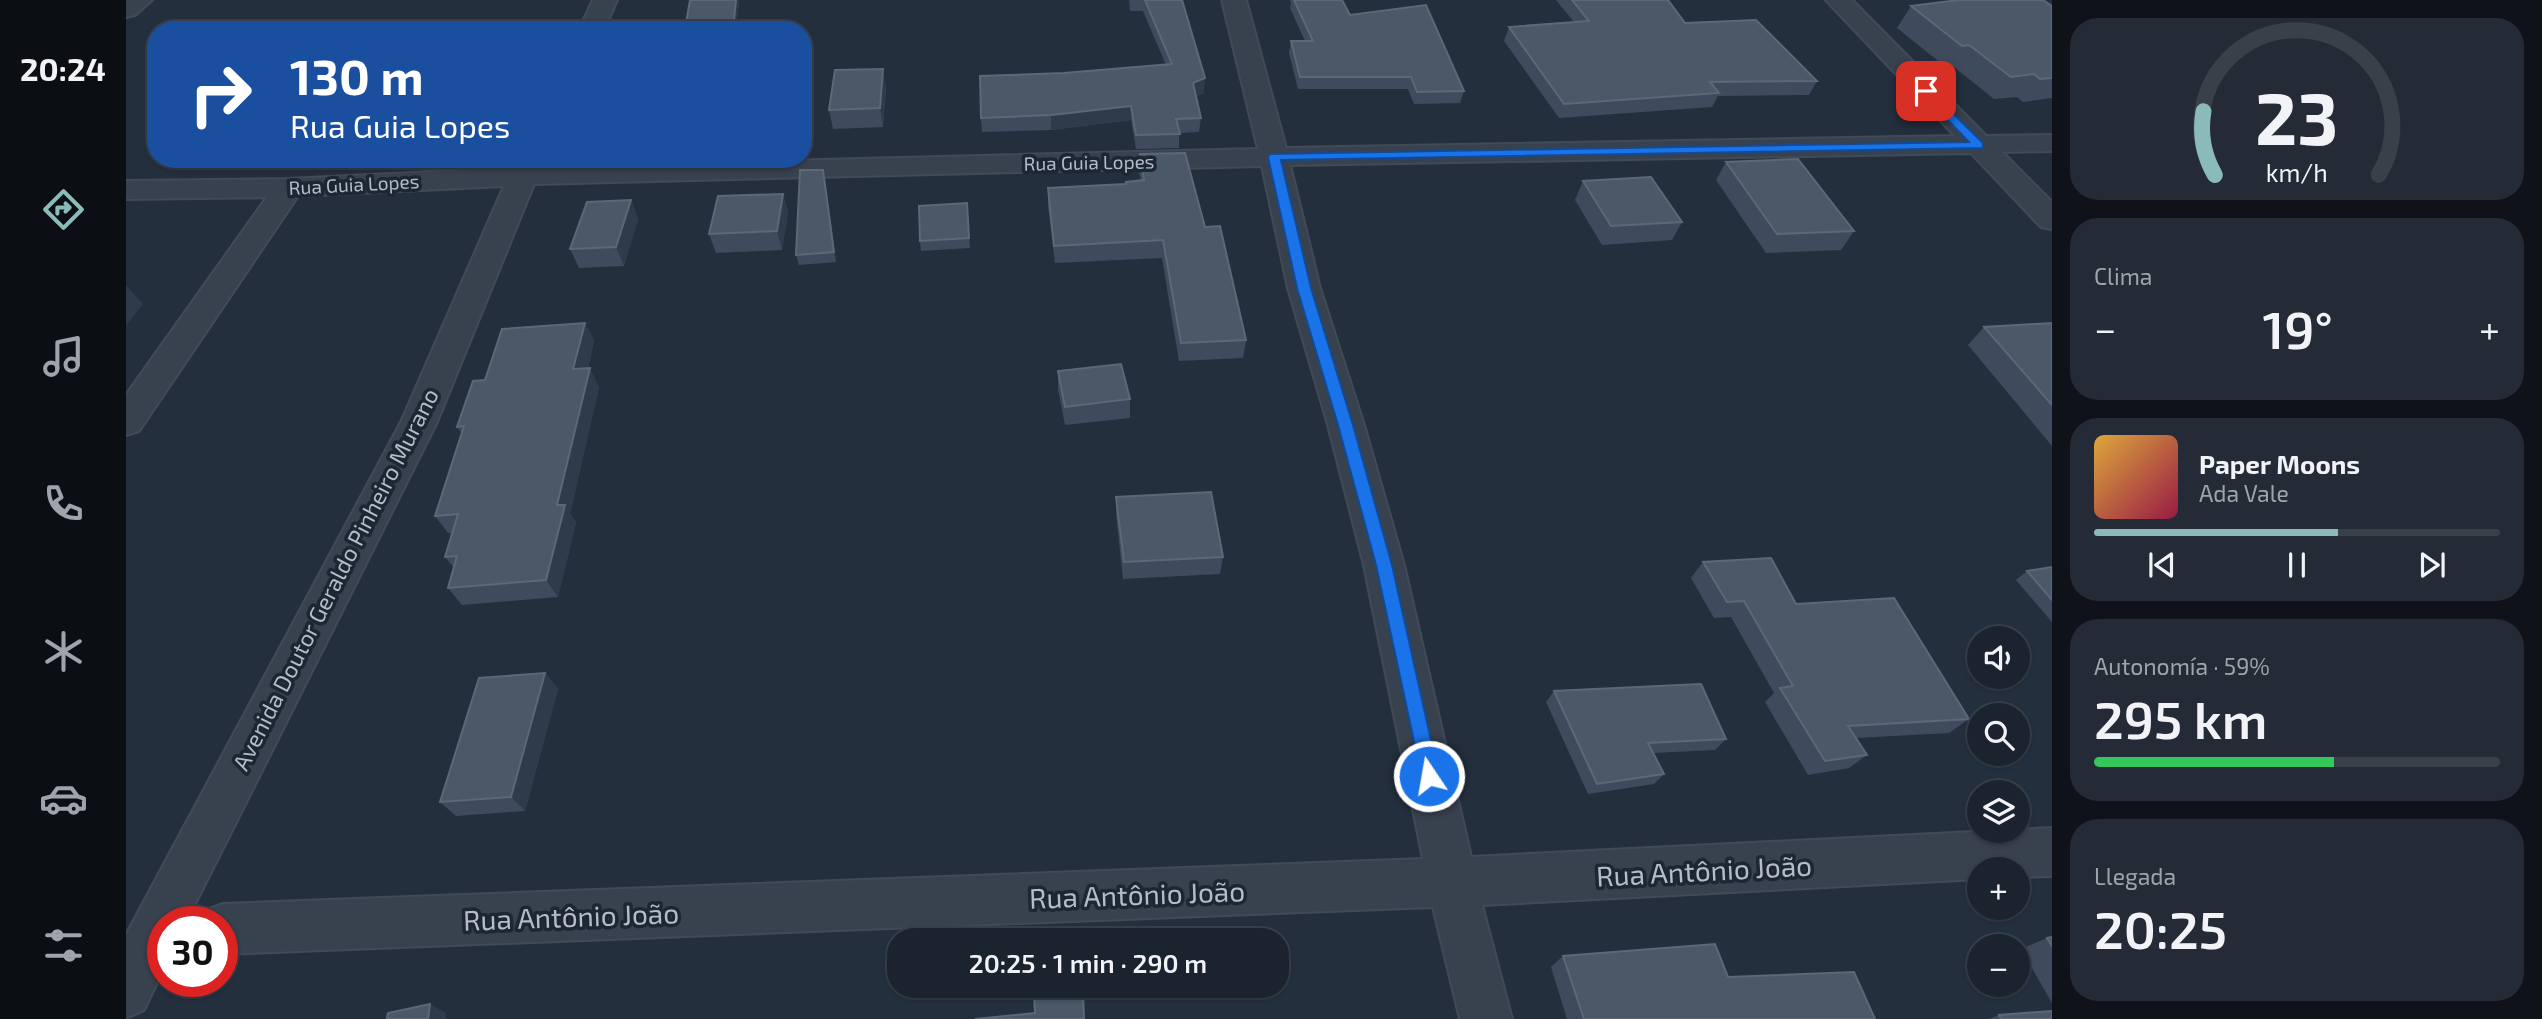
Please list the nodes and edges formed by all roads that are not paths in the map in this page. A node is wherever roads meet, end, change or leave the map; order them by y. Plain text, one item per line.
1 (140, 0) edge
2 (605, 0) edge
3 (1234, 0) edge
4 (1838, 0) edge
5 (126, 10) edge
6 (595, 21) edge
7 (2052, 143) edge
8 (1979, 145) junction
9 (1274, 157) junction
10 (812, 164) edge
11 (526, 168) edge
12 (289, 188) junction
13 (126, 190) edge
14 (2052, 220) edge
15 (126, 422) edge
16 (2052, 852) edge
17 (1452, 882) junction
18 (162, 906) edge
19 (238, 928) edge
20 (147, 936) edge
21 (126, 992) edge
22 (1486, 1019) edge

1 - 5 street
2 - 6 street
3 - 9 street
4 - 8 street
7 - 8 street, Rua Guia Lopes
8 - 9 street, Rua Guia Lopes
8 - 14 street
9 - 10 street, Rua Guia Lopes
9 - 17 street
11 - 12 street, Rua Guia Lopes
11 - 18 street, Avenida Doutor Geraldo Pinheiro Murano
12 - 13 street, Rua Guia Lopes
12 - 15 street
16 - 17 street, Rua Antônio João
17 - 19 street, Rua Antônio João
17 - 22 street
20 - 21 street, Avenida Doutor Geraldo Pinheiro Murano

